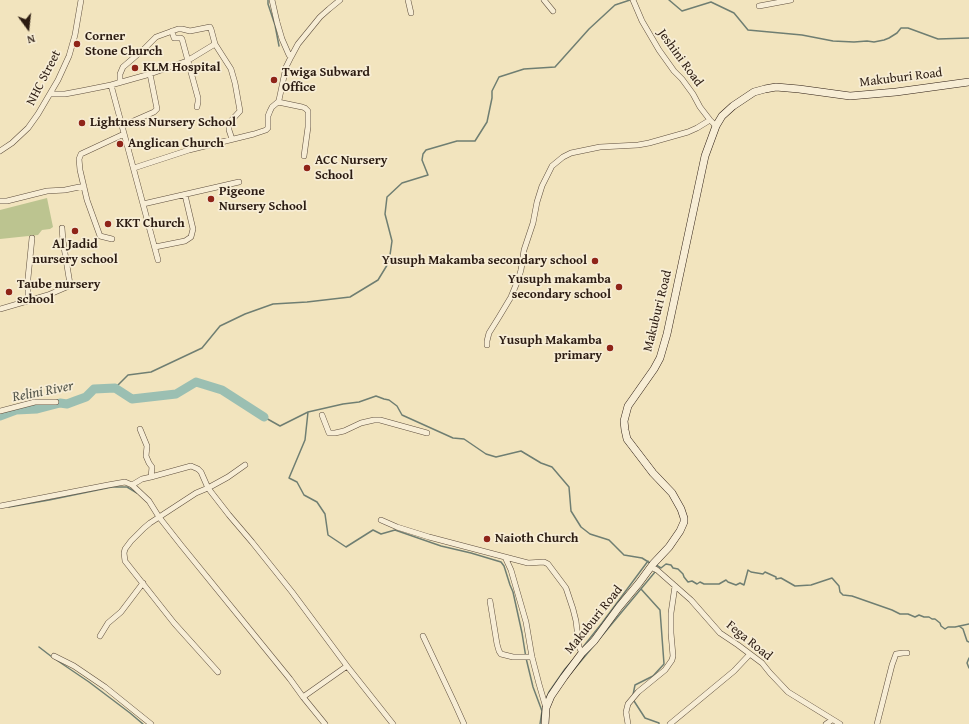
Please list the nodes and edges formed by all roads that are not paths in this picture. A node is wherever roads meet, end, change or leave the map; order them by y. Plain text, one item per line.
1 (81, 0) edge
2 (272, 0) edge
3 (340, 0) edge
4 (408, 0) edge
5 (544, 0) edge
6 (633, 0) edge
7 (791, 0) edge
8 (759, 6) dead end
9 (553, 10) dead end
10 (411, 13) dead end
11 (172, 31) junction
12 (190, 31) junction
13 (181, 38) junction
14 (215, 44) junction
15 (291, 57) junction
16 (187, 61) junction
17 (150, 74) junction
18 (120, 82) junction
19 (969, 82) edge
20 (111, 85) junction
21 (50, 94) junction
22 (278, 102) junction
23 (196, 107) dead end
24 (710, 120) junction
25 (122, 126) junction
26 (716, 126) junction
27 (124, 134) junction
28 (232, 139) junction
29 (0, 151) edge
30 (304, 156) dead end
31 (134, 168) junction
32 (239, 182) dead end
33 (84, 186) junction
34 (185, 195) junction
35 (0, 201) edge
36 (143, 204) junction
37 (62, 228) dead end
38 (32, 238) dead end
39 (112, 240) dead end
40 (155, 247) junction
41 (158, 260) dead end
42 (28, 300) junction
43 (0, 309) edge
44 (487, 345) dead end
45 (56, 402) dead end
46 (0, 411) edge
47 (322, 415) dead end
48 (140, 429) dead end
49 (426, 433) dead end
50 (245, 466) dead end
51 (151, 477) junction
52 (132, 485) junction
53 (208, 488) junction
54 (0, 506) edge
55 (159, 517) junction
56 (382, 520) dead end
57 (505, 557) junction
58 (651, 567) junction
59 (143, 583) junction
60 (675, 586) junction
61 (490, 601) dead end
62 (100, 636) dead end
63 (423, 636) dead end
64 (582, 653) junction
65 (907, 653) dead end
66 (750, 654) junction
67 (54, 656) dead end
68 (532, 657) junction
69 (347, 666) junction
70 (218, 672) dead end
71 (303, 697) junction
72 (546, 708) junction
73 (832, 720) junction
74 (151, 724) edge
75 (325, 724) edge
76 (393, 724) edge
77 (464, 724) edge
78 (545, 724) edge
79 (628, 724) edge
80 (670, 724) edge
81 (826, 724) edge
82 (840, 724) edge
83 (876, 724) edge

1 - 21 street, NHC Street
2 - 15 street
3 - 15 street
4 - 10 street
5 - 9 street
6 - 24 street, Jeshini Road
7 - 8 street
11 - 12 street
11 - 13 street
11 - 18 street
12 - 13 street
12 - 14 street
13 - 16 street
14 - 16 street
14 - 28 street
15 - 22 street
16 - 17 street
16 - 23 street
17 - 18 street
17 - 25 street
18 - 20 street
19 - 26 street, Makuburi Road
20 - 21 street
20 - 25 street
21 - 29 street, NHC Street
22 - 28 street
22 - 30 street
24 - 26 street, Jeshini Road
24 - 44 street
25 - 27 street
26 - 58 street, Makuburi Road
27 - 31 street
27 - 33 street
28 - 31 street
31 - 36 street
32 - 34 street
33 - 35 street
33 - 39 street
34 - 36 street
34 - 40 street
36 - 40 street
37 - 42 street
38 - 42 street
40 - 41 street
42 - 43 street
45 - 46 street
47 - 49 street
48 - 51 street
50 - 53 street
51 - 52 street
51 - 53 street
52 - 54 street
52 - 55 street
53 - 55 street
53 - 69 street
55 - 59 street
55 - 71 street
56 - 57 street
57 - 64 street
57 - 68 street
58 - 60 street, Fega Road
58 - 64 street, Makuburi Road
59 - 62 street
59 - 70 street
60 - 66 street, Fega Road
60 - 79 street
61 - 68 street
63 - 77 street
64 - 72 street, Makuburi Road
65 - 83 street
66 - 73 street, Fega Road
66 - 80 street
67 - 74 street
68 - 72 street
69 - 71 street
69 - 76 street
71 - 75 street
72 - 78 street, Makuburi Road
73 - 81 street
73 - 82 street, Fega Road

